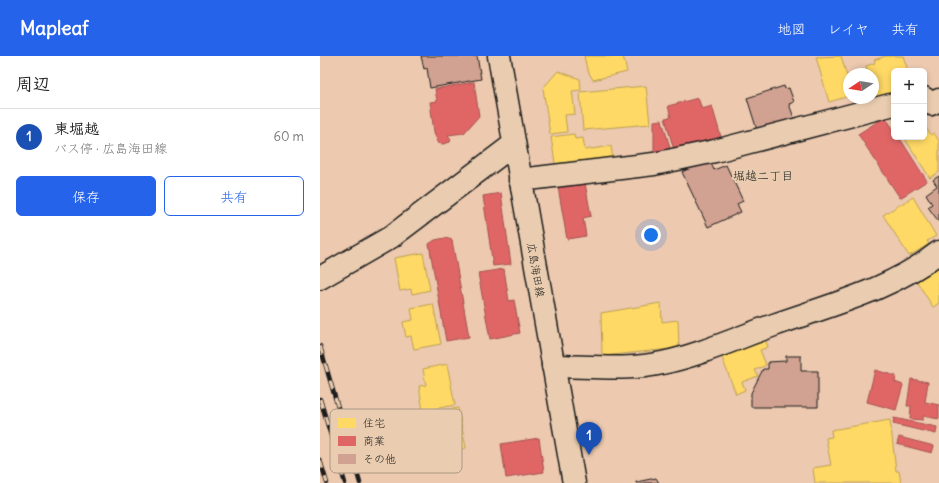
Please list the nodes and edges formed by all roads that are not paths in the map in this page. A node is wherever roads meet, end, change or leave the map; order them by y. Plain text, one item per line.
1 (502, 58) edge
2 (891, 105) edge
3 (514, 144) junction
4 (520, 180) junction
5 (939, 252) edge
6 (320, 278) edge
7 (553, 366) junction
8 (574, 483) edge

1 - 3 street, 広島海田線
2 - 4 street
3 - 4 street, 広島海田線
3 - 6 street
4 - 7 street, 広島海田線
5 - 7 street
7 - 8 street, 広島海田線

